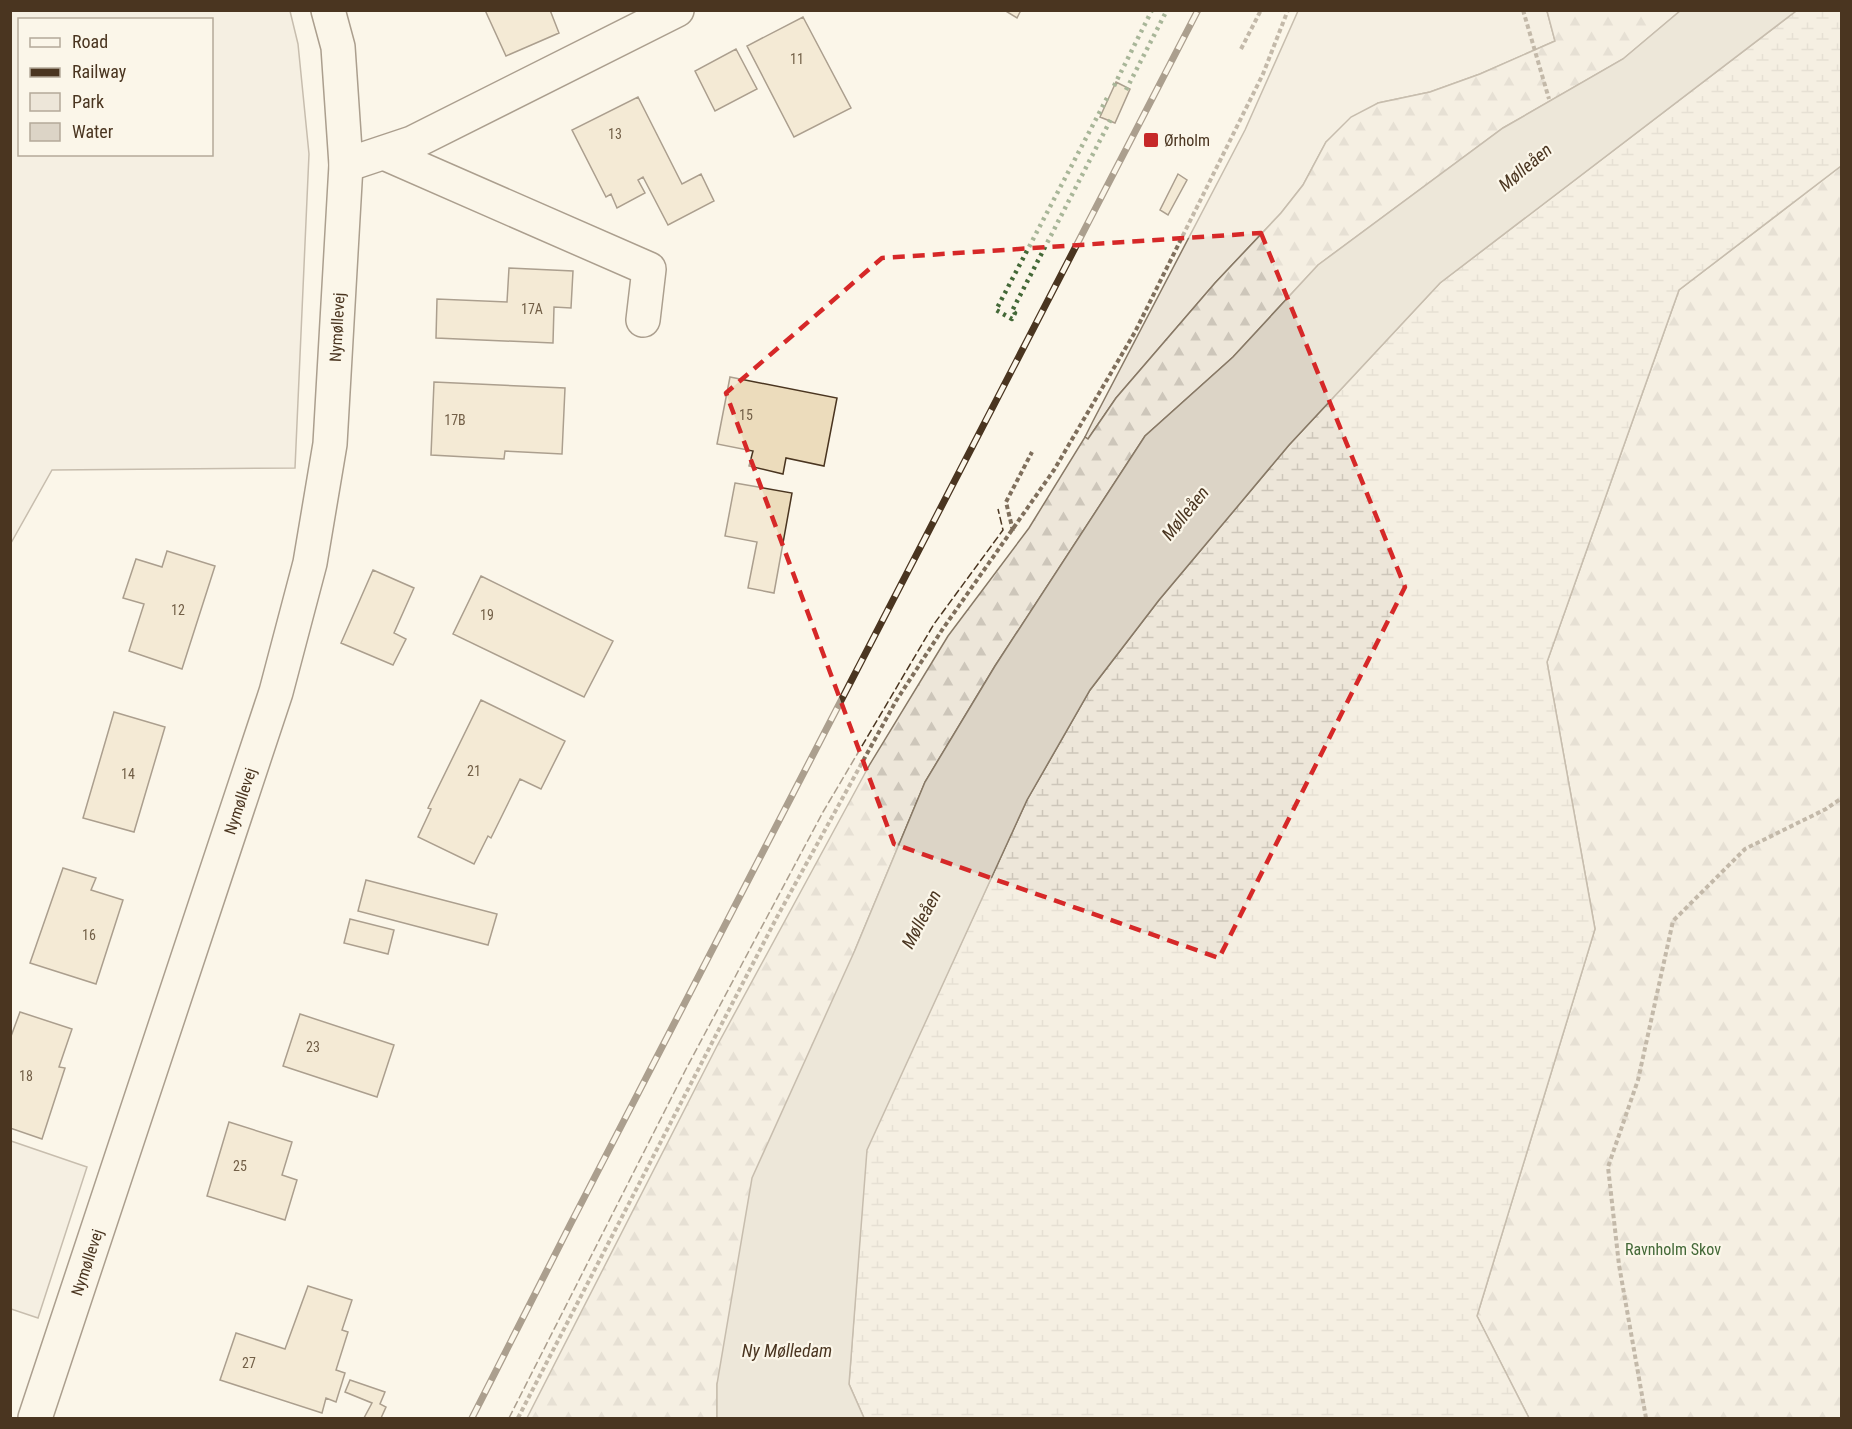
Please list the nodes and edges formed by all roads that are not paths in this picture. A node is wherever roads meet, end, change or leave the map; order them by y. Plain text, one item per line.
1 (328, 10) edge
2 (677, 10) edge
3 (384, 153) junction
4 (346, 165) junction
5 (643, 320) dead end
6 (35, 1419) edge

1 - 4 street, Nymøllevej
2 - 3 street
3 - 4 street
3 - 5 street
4 - 6 street, Nymøllevej

